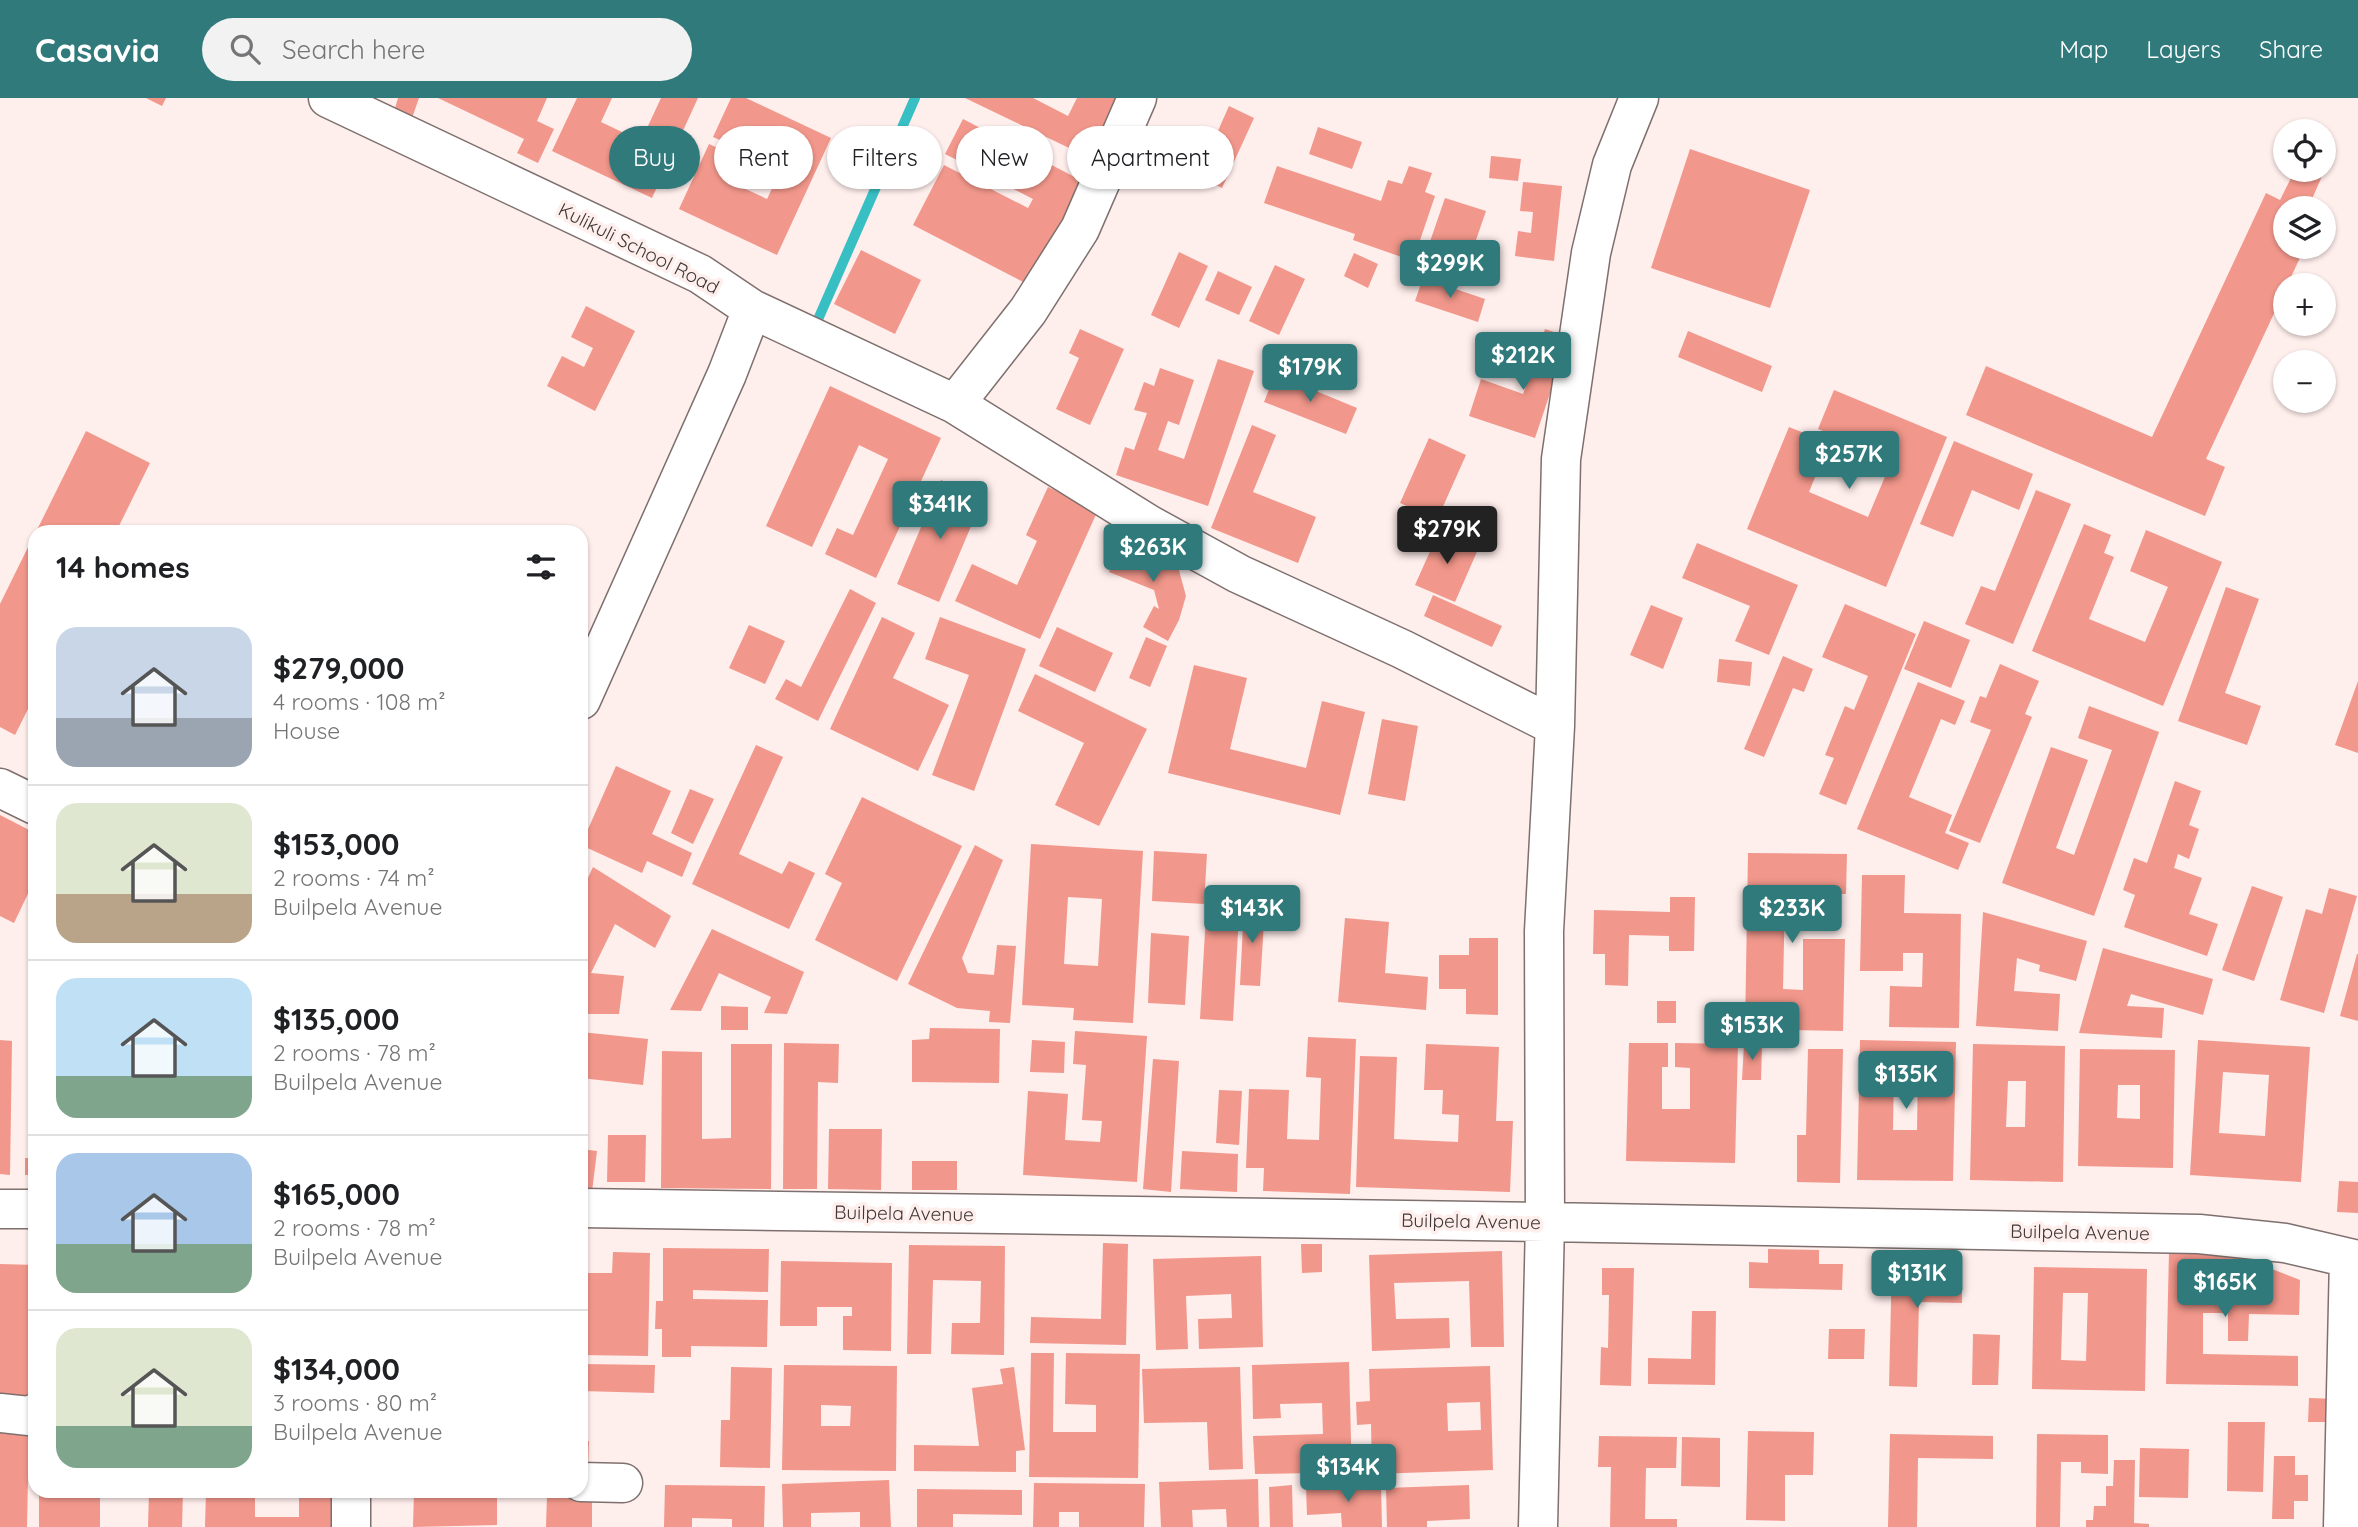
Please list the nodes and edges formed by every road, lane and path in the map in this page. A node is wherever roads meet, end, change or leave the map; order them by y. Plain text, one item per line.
1 (328, 98) edge
2 (1137, 98) edge
3 (1639, 98) edge
4 (366, 106) edge
5 (752, 309) junction
6 (956, 404) junction
7 (591, 650) edge
8 (1555, 726) junction
9 (0, 788) edge
10 (28, 802) edge
11 (588, 1208) edge
12 (0, 1209) edge
13 (28, 1209) edge
14 (1545, 1222) junction
15 (2354, 1259) edge
16 (0, 1413) edge
17 (28, 1416) edge
18 (588, 1482) edge
19 (623, 1483) dead end
20 (351, 1498) edge
21 (351, 1527) edge
22 (1538, 1527) edge
23 (2343, 1527) edge

1 - 4 street, Kulikuli School Road
2 - 6 street
3 - 8 street
4 - 5 street, Kulikuli School Road
5 - 6 street, Kulikuli School Road
5 - 7 street
6 - 8 street, Kulikuli School Road
8 - 14 street
9 - 10 street
11 - 14 street, Builpela Avenue
12 - 13 street
14 - 15 street, Builpela Avenue
14 - 22 street
15 - 23 street
16 - 17 street
18 - 19 street
20 - 21 street

